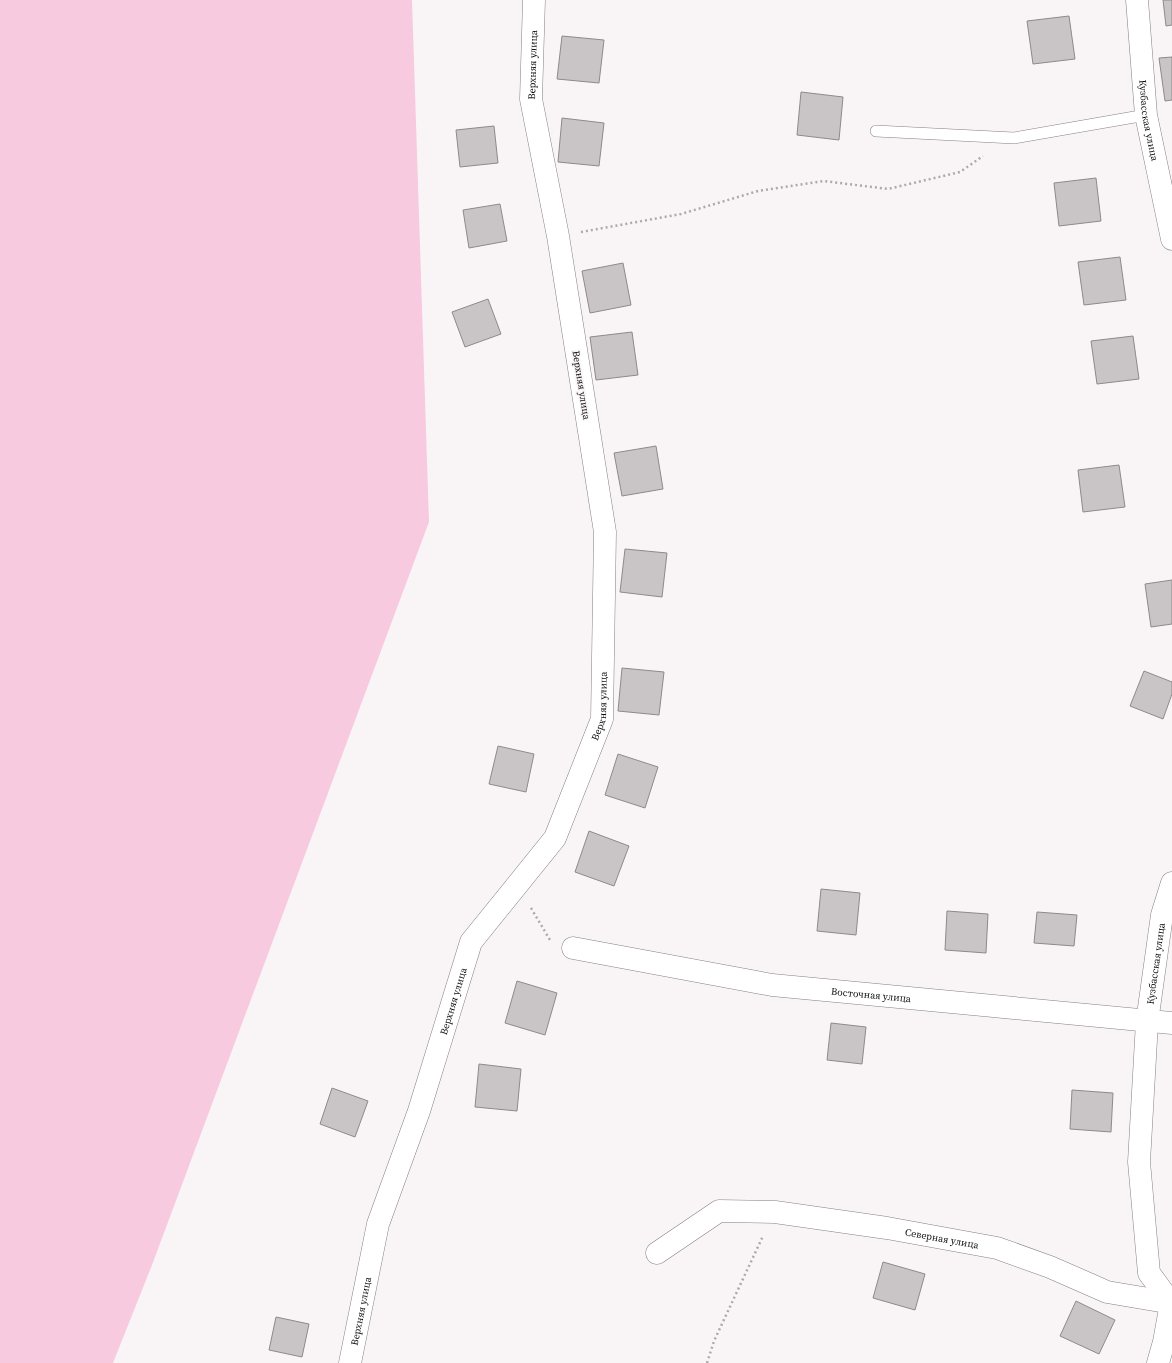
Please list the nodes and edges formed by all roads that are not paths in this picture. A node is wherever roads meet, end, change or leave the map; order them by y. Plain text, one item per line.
1 (534, 0) edge
2 (1137, 0) edge
3 (1146, 115) junction
4 (876, 131) dead end
5 (1172, 239) edge
6 (1172, 883) edge
7 (573, 948) road end
8 (1147, 1022) junction
9 (1172, 1023) edge
10 (657, 1253) dead end
11 (1171, 1303) edge
12 (350, 1363) edge
13 (1158, 1363) edge

1 - 12 street, Верхняя улица
2 - 3 street, Кузбасская улица
3 - 4 lane
3 - 5 street, Кузбасская улица
6 - 8 street, Кузбасская улица
7 - 8 street, Восточная улица
8 - 9 street, Восточная улица
8 - 11 street, Кузбасская улица
10 - 11 street, Северная улица
11 - 13 street

